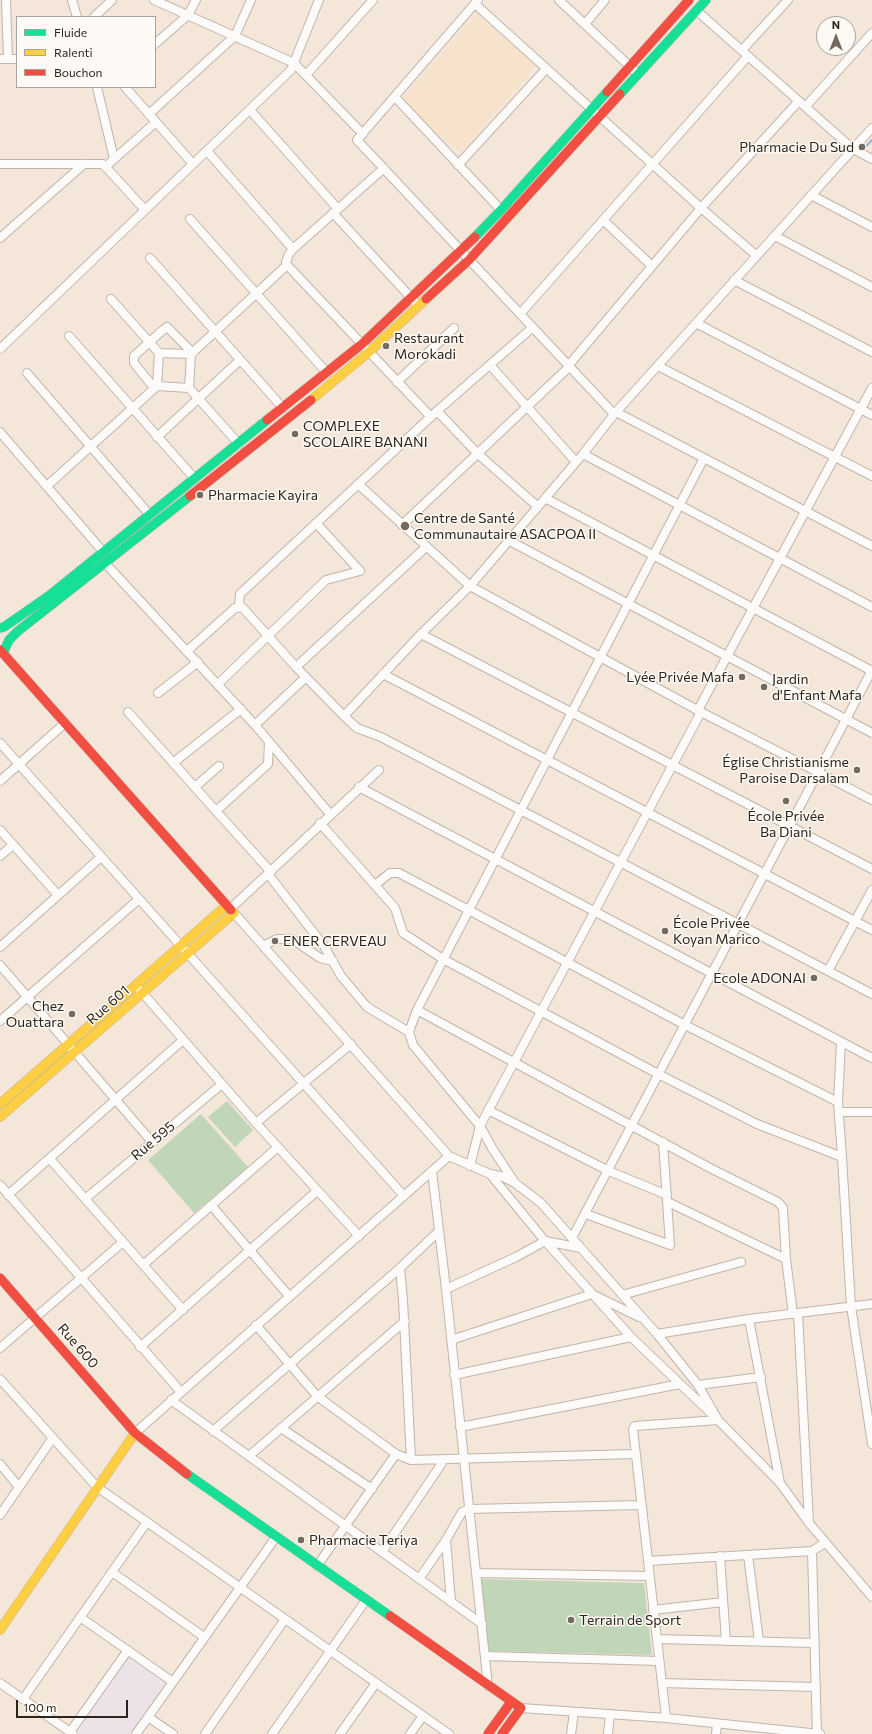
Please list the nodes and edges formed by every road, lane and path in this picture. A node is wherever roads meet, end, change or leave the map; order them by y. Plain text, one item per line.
1 (6, 0) edge
2 (72, 0) edge
3 (112, 0) edge
4 (154, 0) edge
5 (196, 0) edge
6 (251, 0) edge
7 (319, 0) edge
8 (373, 0) edge
9 (605, 0) edge
10 (689, 0) edge
11 (706, 0) edge
12 (788, 0) edge
13 (477, 2) edge
14 (565, 2) edge
15 (696, 10) junction
16 (77, 16) edge
17 (95, 16) edge
18 (188, 16) junction
19 (585, 24) junction
20 (872, 32) edge
21 (235, 36) junction
22 (156, 43) edge
23 (746, 53) junction
24 (4, 59) edge
25 (16, 59) edge
26 (294, 63) junction
27 (630, 66) junction
28 (546, 69) junction
29 (638, 74) junction
30 (306, 75) junction
31 (97, 88) edge
32 (126, 88) edge
33 (395, 97) junction
34 (799, 101) junction
35 (806, 106) junction
36 (592, 108) junction
37 (250, 110) junction
38 (149, 114) junction
39 (600, 116) junction
40 (156, 122) junction
41 (872, 128) edge
42 (363, 134) junction
43 (853, 149) junction
44 (207, 151) junction
45 (114, 159) junction
46 (872, 160) edge
47 (0, 164) edge
48 (84, 164) junction
49 (193, 164) junction
50 (652, 164) junction
51 (458, 165) junction
52 (105, 167) junction
53 (384, 168) junction
54 (812, 195) junction
55 (700, 208) junction
56 (145, 210) junction
57 (501, 210) junction
58 (335, 211) junction
59 (190, 219) dead end
60 (603, 220) junction
61 (872, 227) edge
62 (775, 236) junction
63 (0, 238) edge
64 (293, 249) junction
65 (461, 251) junction
66 (757, 256) junction
67 (150, 258) dead end
68 (470, 260) junction
69 (287, 265) junction
70 (651, 266) junction
71 (734, 280) junction
72 (872, 287) edge
73 (256, 294) junction
74 (111, 298) dead end
75 (411, 298) junction
76 (419, 307) junction
77 (520, 314) junction
78 (696, 323) junction
79 (454, 328) dead end
80 (532, 328) junction
81 (215, 332) junction
82 (69, 336) dead end
83 (149, 342) junction
84 (362, 344) junction
85 (0, 348) edge
86 (369, 352) junction
87 (872, 352) edge
88 (159, 353) junction
89 (192, 353) junction
90 (240, 360) junction
91 (490, 365) junction
92 (658, 366) junction
93 (569, 367) junction
94 (27, 373) dead end
95 (327, 374) junction
96 (397, 382) junction
97 (156, 387) junction
98 (189, 388) junction
99 (872, 388) edge
100 (198, 398) junction
101 (527, 407) junction
102 (283, 408) junction
103 (132, 409) junction
104 (861, 409) junction
105 (438, 411) junction
106 (615, 413) junction
107 (872, 415) edge
108 (431, 417) junction
109 (0, 432) edge
110 (157, 437) junction
111 (239, 444) junction
112 (91, 447) junction
113 (478, 454) junction
114 (583, 454) junction
115 (835, 457) junction
116 (704, 458) junction
117 (576, 462) junction
118 (872, 476) edge
119 (195, 479) junction
120 (358, 484) junction
121 (47, 486) junction
122 (545, 498) junction
123 (680, 505) junction
124 (537, 506) junction
125 (806, 511) junction
126 (150, 515) junction
127 (316, 523) junction
128 (402, 525) junction
129 (508, 540) junction
130 (872, 546) edge
131 (99, 547) dead end
132 (426, 547) junction
133 (654, 555) junction
134 (780, 559) junction
135 (105, 563) junction
136 (470, 586) junction
137 (628, 604) junction
138 (239, 606) junction
139 (872, 607) edge
140 (754, 608) junction
141 (0, 628) edge
142 (420, 634) junction
143 (268, 636) junction
144 (187, 651) junction
145 (2, 652) edge
146 (728, 656) junction
147 (601, 657) junction
148 (198, 662) junction
149 (296, 667) junction
150 (872, 670) edge
151 (383, 674) junction
152 (306, 677) junction
153 (218, 684) junction
154 (158, 693) dead end
155 (241, 709) junction
156 (700, 711) junction
157 (128, 712) dead end
158 (572, 712) junction
159 (344, 716) junction
160 (846, 719) junction
161 (65, 722) junction
162 (256, 725) junction
163 (872, 733) edge
164 (268, 741) junction
165 (0, 743) edge
166 (547, 760) junction
167 (174, 763) junction
168 (19, 764) junction
169 (673, 765) junction
170 (219, 766) dead end
171 (379, 770) dead end
172 (818, 772) junction
173 (0, 781) edge
174 (195, 787) junction
175 (359, 787) junction
176 (872, 800) edge
177 (521, 810) junction
178 (216, 812) junction
179 (648, 813) junction
180 (330, 814) junction
181 (320, 823) junction
182 (790, 826) junction
183 (0, 830) edge
184 (13, 844) junction
185 (0, 856) edge
186 (101, 857) junction
187 (495, 859) junction
188 (621, 862) junction
189 (872, 869) edge
190 (269, 873) junction
191 (765, 874) junction
192 (375, 885) junction
193 (872, 890) edge
194 (58, 895) junction
195 (139, 899) junction
196 (230, 909) junction
197 (468, 911) junction
198 (595, 912) junction
199 (855, 921) junction
200 (739, 924) junction
201 (872, 930) edge
202 (181, 946) junction
203 (263, 946) junction
204 (0, 947) edge
205 (188, 954) junction
206 (443, 959) junction
207 (333, 961) junction
208 (567, 963) junction
209 (0, 965) edge
210 (828, 971) junction
211 (712, 974) junction
212 (136, 985) junction
213 (142, 993) junction
214 (872, 994) edge
215 (27, 997) junction
216 (417, 1010) junction
217 (541, 1011) junction
218 (0, 1021) edge
219 (685, 1026) junction
220 (409, 1032) junction
221 (183, 1040) junction
222 (841, 1043) junction
223 (68, 1044) junction
224 (351, 1044) junction
225 (75, 1052) junction
226 (872, 1058) edge
227 (514, 1062) junction
228 (660, 1074) junction
229 (222, 1084) junction
230 (304, 1084) junction
231 (116, 1100) junction
232 (838, 1102) junction
233 (0, 1104) edge
234 (488, 1110) junction
235 (840, 1112) junction
236 (872, 1112) edge
237 (0, 1117) edge
238 (256, 1123) junction
239 (480, 1126) junction
240 (632, 1126) junction
241 (152, 1142) junction
242 (663, 1142) junction
243 (278, 1148) junction
244 (449, 1156) junction
245 (842, 1157) junction
246 (50, 1159) junction
247 (470, 1166) junction
248 (432, 1171) junction
249 (609, 1171) junction
250 (490, 1174) junction
251 (515, 1183) junction
252 (0, 1185) edge
253 (317, 1191) junction
254 (8, 1195) junction
255 (404, 1196) junction
256 (85, 1199) junction
257 (667, 1199) junction
258 (211, 1205) junction
259 (586, 1214) junction
260 (439, 1231) junction
261 (358, 1236) junction
262 (572, 1238) junction
263 (545, 1241) junction
264 (123, 1242) junction
265 (581, 1248) junction
266 (249, 1250) junction
267 (786, 1259) junction
268 (741, 1262) dead end
269 (143, 1265) junction
270 (400, 1268) junction
271 (0, 1278) edge
272 (81, 1278) junction
273 (446, 1289) junction
274 (592, 1294) junction
275 (622, 1295) junction
276 (289, 1296) junction
277 (872, 1304) edge
278 (851, 1306) junction
279 (183, 1310) junction
280 (795, 1314) junction
281 (35, 1318) junction
282 (643, 1319) junction
283 (749, 1319) junction
284 (404, 1321) junction
285 (256, 1325) junction
286 (657, 1334) junction
287 (631, 1337) junction
288 (451, 1340) junction
289 (140, 1346) junction
290 (0, 1348) edge
291 (289, 1363) junction
292 (454, 1375) junction
293 (761, 1377) junction
294 (0, 1379) edge
295 (680, 1384) junction
296 (698, 1385) junction
297 (181, 1392) junction
298 (317, 1396) junction
299 (171, 1400) junction
300 (718, 1420) junction
301 (460, 1427) junction
302 (281, 1428) junction
303 (213, 1430) junction
304 (135, 1433) junction
305 (52, 1439) junction
306 (872, 1442) edge
307 (396, 1454) junction
308 (635, 1454) junction
309 (249, 1456) junction
310 (464, 1459) junction
311 (412, 1460) junction
312 (444, 1460) junction
313 (0, 1464) edge
314 (780, 1483) junction
315 (19, 1487) junction
316 (97, 1488) junction
317 (372, 1489) junction
318 (641, 1505) junction
319 (469, 1509) junction
320 (0, 1515) edge
321 (147, 1522) junction
322 (810, 1523) junction
323 (346, 1526) junction
324 (276, 1537) junction
325 (446, 1540) junction
326 (826, 1543) junction
327 (812, 1551) junction
328 (382, 1552) junction
329 (748, 1555) junction
330 (720, 1556) junction
331 (648, 1560) junction
332 (317, 1566) junction
333 (112, 1572) junction
334 (476, 1573) junction
335 (649, 1576) junction
336 (419, 1579) junction
337 (240, 1587) junction
338 (872, 1597) edge
339 (366, 1600) junction
340 (451, 1602) junction
341 (723, 1602) junction
342 (653, 1610) junction
343 (80, 1617) junction
344 (285, 1619) junction
345 (482, 1624) junction
346 (0, 1630) edge
347 (204, 1637) junction
348 (657, 1639) junction
349 (726, 1641) junction
350 (759, 1641) junction
351 (815, 1643) junction
352 (128, 1650) junction
353 (331, 1651) junction
354 (485, 1656) junction
355 (659, 1661) junction
356 (173, 1682) junction
357 (0, 1683) edge
358 (376, 1683) junction
359 (662, 1683) junction
360 (488, 1686) junction
361 (816, 1687) junction
362 (23, 1699) junction
363 (511, 1702) junction
364 (521, 1708) junction
365 (574, 1712) junction
366 (610, 1714) junction
367 (423, 1716) junction
368 (148, 1717) junction
369 (666, 1718) junction
370 (717, 1724) junction
371 (763, 1731) edge
372 (72, 1733) edge
373 (136, 1734) edge
374 (173, 1734) edge
375 (205, 1734) edge
376 (272, 1734) edge
377 (340, 1734) edge
378 (410, 1734) edge
379 (449, 1734) edge
380 (488, 1734) edge
381 (502, 1734) edge
382 (572, 1734) edge
383 (608, 1734) edge
384 (716, 1734) edge
385 (814, 1734) edge
386 (818, 1734) edge

1 - 24 street
2 - 16 street
3 - 17 street
4 - 18 street
5 - 18 street
6 - 21 street
7 - 26 street
8 - 30 street
9 - 19 street
10 - 27 street
11 - 15 street
12 - 23 street
13 - 28 street
13 - 33 street
14 - 19 street
15 - 23 street
15 - 29 street
18 - 21 street
18 - 22 street
19 - 27 street
20 - 35 street
21 - 26 street
21 - 38 street
23 - 34 street
23 - 50 street
24 - 25 street
26 - 30 street
26 - 37 street
27 - 29 street
27 - 36 street
28 - 36 street
28 - 51 street
29 - 39 street
30 - 42 street
31 - 45 street
32 - 38 street
33 - 42 street
33 - 51 street
34 - 35 street
34 - 55 street
35 - 43 street
36 - 39 street
36 - 57 street
37 - 44 street
37 - 58 street
38 - 40 street
39 - 50 street
39 - 68 street
40 - 45 street
40 - 49 street
41 - 43 street
42 - 53 street
43 - 46 street
43 - 54 street
44 - 49 street
44 - 64 street
45 - 52 street
47 - 48 street
48 - 52 street
48 - 63 street
49 - 56 street
50 - 55 street
50 - 60 street
51 - 57 street
52 - 56 street
53 - 58 street
53 - 65 street
54 - 61 street
54 - 62 street
55 - 66 street
55 - 70 street
56 - 85 street
57 - 65 street
58 - 64 street
58 - 75 street
59 - 73 street
60 - 70 street
60 - 77 street
62 - 66 street
62 - 72 street
64 - 69 street
65 - 68 street
65 - 75 street
66 - 71 street
67 - 81 street
68 - 76 street
68 - 77 street
69 - 73 street
69 - 84 street
70 - 93 street
71 - 78 street
71 - 87 street
73 - 81 street
73 - 95 street
74 - 83 street
75 - 76 street
75 - 84 street
76 - 86 street
77 - 80 street
78 - 92 street
78 - 104 street
79 - 96 street
80 - 91 street
80 - 93 street
81 - 89 street
81 - 90 street
82 - 103 street
83 - 88 street
83 - 89 street
83 - 97 street
84 - 86 street
84 - 95 street
86 - 96 street
86 - 135 street
88 - 89 street
88 - 97 street
89 - 98 street
90 - 100 street
90 - 102 street
91 - 101 street
91 - 105 street
92 - 106 street
92 - 115 street
93 - 101 street
93 - 106 street
94 - 112 street
95 - 102 street
96 - 108 street
97 - 98 street
97 - 103 street
98 - 100 street
99 - 104 street
100 - 110 street
100 - 111 street
101 - 113 street
101 - 117 street
102 - 111 street
103 - 110 street
103 - 112 street
104 - 107 street
104 - 115 street
105 - 108 street
105 - 113 street
106 - 114 street
106 - 116 street
108 - 120 street
109 - 121 street
110 - 119 street
111 - 119 street
112 - 121 street
112 - 126 street
113 - 124 street
113 - 128 street
114 - 117 street
114 - 123 street
115 - 118 street
115 - 125 street
116 - 123 street
116 - 125 street
117 - 122 street
119 - 126 street
120 - 127 street
120 - 128 street
121 - 131 street
122 - 124 street
122 - 133 street
123 - 133 street
123 - 134 street
124 - 129 street
125 - 130 street
125 - 134 street
126 - 141 street
127 - 138 street
127 - 143 street
128 - 132 street
129 - 136 street
129 - 137 street
132 - 136 street
132 - 149 street
133 - 137 street
133 - 140 street
134 - 139 street
134 - 140 street
135 - 144 street
135 - 145 street
136 - 142 street
136 - 147 street
137 - 146 street
137 - 147 street
138 - 143 street
138 - 144 street
140 - 146 street
140 - 150 street
142 - 151 street
142 - 158 street
143 - 149 street
143 - 153 street
144 - 148 street
145 - 161 street
146 - 156 street
146 - 160 street
147 - 156 street
147 - 158 street
148 - 153 street
148 - 154 street
149 - 152 street
150 - 160 street
151 - 159 street
151 - 166 street
152 - 159 street
152 - 162 street
153 - 155 street
155 - 162 street
155 - 167 street
156 - 169 street
156 - 172 street
157 - 167 street
158 - 166 street
158 - 169 street
159 - 177 street
160 - 163 street
160 - 172 street
161 - 168 street
161 - 196 street
162 - 164 street
164 - 178 street
164 - 180 street
165 - 168 street
166 - 177 street
166 - 179 street
167 - 174 street
168 - 173 street
168 - 186 street
169 - 179 street
169 - 182 street
170 - 174 street
171 - 175 street
172 - 176 street
172 - 182 street
174 - 178 street
175 - 180 street
175 - 187 street
177 - 187 street
177 - 188 street
178 - 190 street
179 - 188 street
179 - 191 street
180 - 181 street
181 - 190 street
181 - 192 street
182 - 189 street
182 - 191 street
183 - 184 street
184 - 185 street
184 - 194 street
186 - 194 street
186 - 195 street
187 - 197 street
187 - 198 street
188 - 198 street
188 - 200 street
190 - 196 street
190 - 207 street
191 - 199 street
191 - 200 street
192 - 197 street
192 - 206 street
193 - 199 street
194 - 204 street
195 - 202 street
195 - 215 street
196 - 202 street, Rue 601
196 - 203 street
196 - 205 street, Rue 601
197 - 206 street
197 - 208 street
198 - 208 street
198 - 211 street
199 - 201 street
199 - 210 street
200 - 210 street
200 - 211 street
202 - 205 street
202 - 212 street, Rue 601
203 - 207 street
203 - 224 street
205 - 213 street, Rue 601
205 - 230 street
206 - 216 street
206 - 217 street
207 - 220 street
208 - 217 street
208 - 219 street
209 - 215 street
210 - 214 street
211 - 219 street
211 - 222 street
212 - 213 street
212 - 223 street, Rue 601
213 - 221 street
213 - 225 street, Rue 601
215 - 218 street
215 - 223 street
216 - 220 street
216 - 227 street
217 - 227 street
217 - 228 street
219 - 228 street
219 - 232 street
220 - 239 street
221 - 229 street
221 - 231 street
222 - 226 street
222 - 232 street
223 - 225 street
223 - 233 street, Rue 601
224 - 230 street
224 - 244 street
225 - 231 street
225 - 237 street, Rue 601
227 - 234 street
227 - 240 street
228 - 240 street
228 - 245 street
229 - 238 street
229 - 241 street, Rue 595
230 - 238 street
230 - 255 street
231 - 241 street
231 - 246 street
232 - 235 street
234 - 239 street
234 - 249 street
235 - 236 street
235 - 245 street
238 - 243 street
239 - 247 street
239 - 251 street
240 - 242 street
240 - 249 street
241 - 256 street, Rue 595
242 - 257 street
242 - 267 street
243 - 253 street
243 - 258 street
244 - 247 street
244 - 248 street
245 - 278 street
246 - 254 street
246 - 256 street
247 - 250 street
248 - 255 street
248 - 260 street
249 - 257 street
249 - 259 street
250 - 251 street
250 - 263 street
251 - 262 street
252 - 254 street
253 - 261 street
253 - 266 street
254 - 272 street
255 - 261 street
256 - 264 street
257 - 259 street
257 - 267 street
258 - 266 street
258 - 269 street
259 - 262 street
260 - 270 street
260 - 273 street
261 - 276 street
262 - 265 street
263 - 265 street
263 - 273 street
263 - 274 street
264 - 269 street
264 - 272 street
265 - 275 street
266 - 276 street
266 - 279 street
267 - 280 street
268 - 275 street
269 - 279 street
270 - 284 street
270 - 291 street
271 - 281 street, Rue 600
272 - 281 street
272 - 289 street
273 - 288 street
274 - 282 street
274 - 287 street
274 - 288 street
275 - 282 street
276 - 285 street
277 - 278 street
278 - 280 street
278 - 306 street
279 - 289 street
280 - 283 street
280 - 322 street
281 - 290 street
281 - 304 street, Rue 600
282 - 286 street
283 - 286 street
283 - 293 street
284 - 298 street
284 - 311 street
285 - 291 street
285 - 297 street
286 - 296 street
287 - 292 street
287 - 295 street
288 - 292 street
289 - 297 street
291 - 298 street
291 - 303 street
292 - 301 street
293 - 296 street
293 - 314 street
294 - 305 street
295 - 300 street
295 - 301 street
296 - 300 street
297 - 299 street
298 - 302 street
298 - 307 street
299 - 303 street
299 - 304 street
300 - 308 street
300 - 314 street
301 - 310 street
302 - 309 street
302 - 317 street
303 - 309 street
304 - 316 street
304 - 324 street, Rue 600
305 - 315 street
305 - 316 street
307 - 311 street
307 - 317 street
308 - 310 street
308 - 318 street
309 - 323 street
310 - 312 street
310 - 319 street
311 - 312 street
312 - 328 street
313 - 315 street
314 - 322 street
315 - 320 street
316 - 321 street
316 - 346 street
317 - 323 street
318 - 319 street
318 - 331 street
319 - 325 street
319 - 334 street
321 - 333 street
321 - 337 street
322 - 326 street
323 - 328 street
323 - 332 street
324 - 332 street, Rue 600
324 - 337 street
325 - 336 street
325 - 340 street
326 - 327 street
326 - 338 street
327 - 329 street
327 - 351 street
328 - 336 street
329 - 330 street
329 - 350 street
330 - 331 street
330 - 341 street
331 - 335 street
332 - 339 street, Rue 600
333 - 343 street
333 - 347 street
334 - 335 street
334 - 345 street
335 - 342 street
336 - 340 street
337 - 344 street
337 - 347 street
339 - 353 street
339 - 360 street, Rue 600
340 - 345 street
341 - 342 street
341 - 349 street
342 - 348 street
343 - 352 street
343 - 362 street
344 - 353 street
344 - 375 street
345 - 354 street
347 - 356 street
348 - 349 street
348 - 355 street
349 - 350 street
350 - 351 street
351 - 361 street
352 - 356 street
352 - 372 street
353 - 358 street
353 - 376 street
354 - 355 street
354 - 360 street
355 - 359 street
356 - 368 street
357 - 362 street
358 - 367 street
358 - 377 street
359 - 361 street
359 - 369 street
360 - 363 street, Rue 600
361 - 386 street
362 - 372 street
363 - 364 street, Rue 600
363 - 380 street
364 - 365 street
364 - 381 street
365 - 366 street
365 - 382 street
366 - 369 street
366 - 383 street
367 - 378 street
367 - 379 street
368 - 373 street
368 - 374 street
369 - 370 street
370 - 371 street
370 - 384 street
371 - 385 street
385 - 386 street

